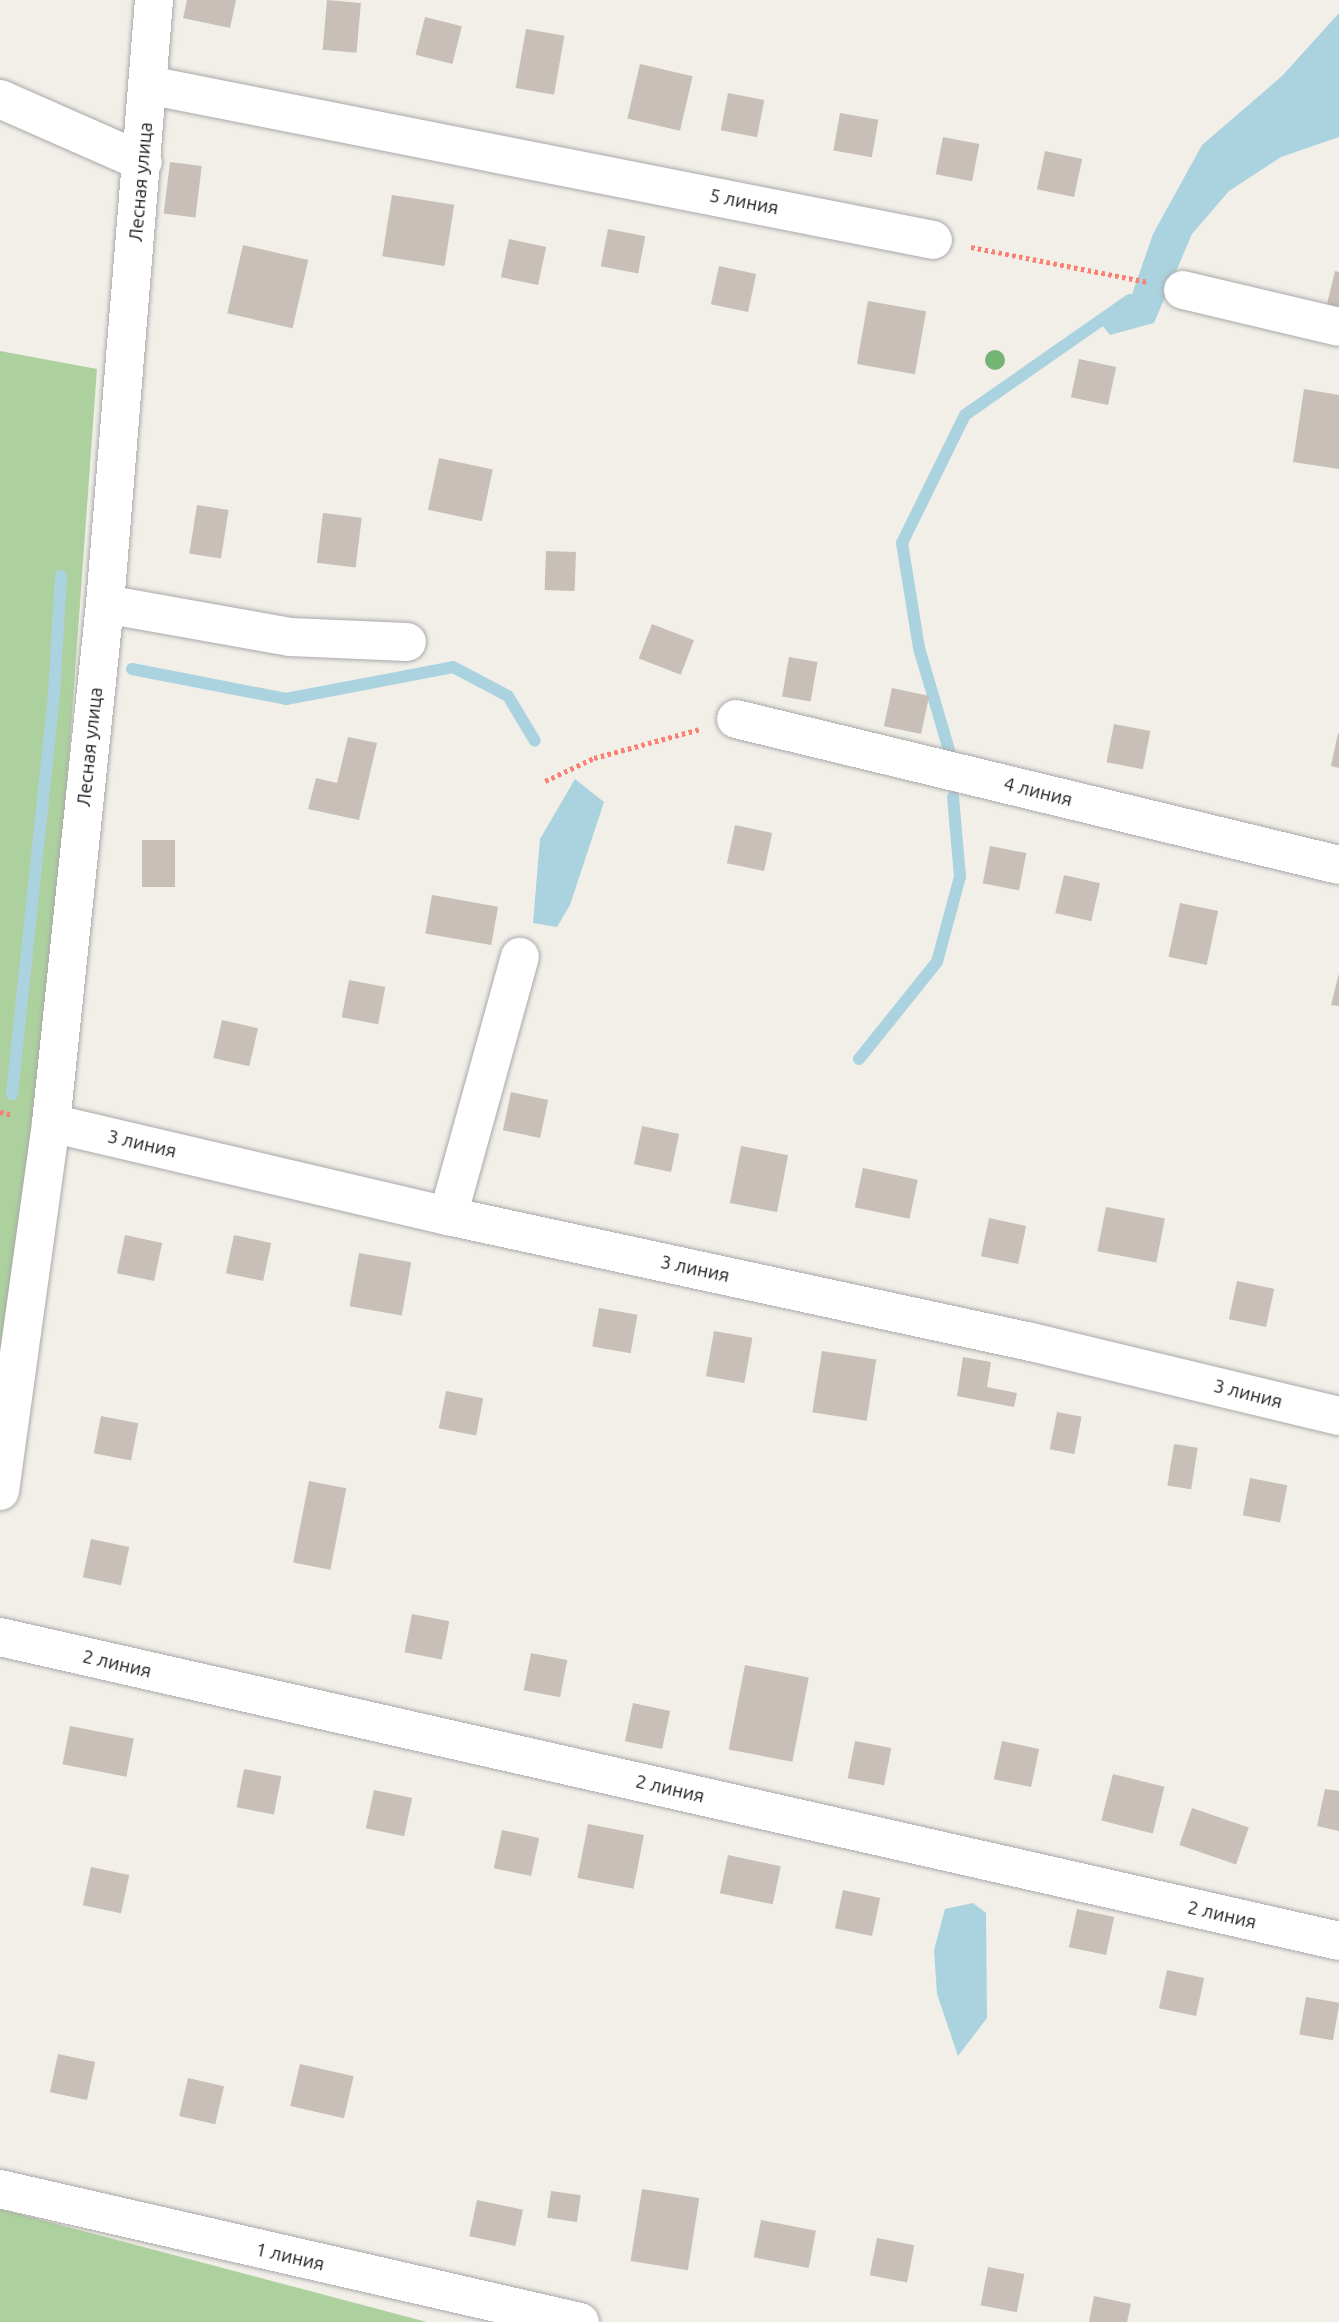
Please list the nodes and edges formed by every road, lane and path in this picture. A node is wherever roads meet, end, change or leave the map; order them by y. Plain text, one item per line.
1 (154, 0) edge
2 (148, 85) junction
3 (0, 99) edge
4 (143, 162) junction
5 (933, 240) joint
6 (1182, 290) joint
7 (1339, 327) edge
8 (105, 604) junction
9 (407, 642) dead end
10 (736, 719) joint
11 (545, 782) dead end
12 (1339, 865) edge
13 (520, 957) dead end
14 (51, 1124) junction
15 (448, 1216) junction
16 (1339, 1416) edge
17 (0, 1491) edge
18 (0, 1637) edge
19 (1339, 1941) edge
20 (0, 2189) edge
21 (580, 2322) edge

1 - 2 street, Лесная улица
2 - 4 street, Лесная улица
2 - 5 street, 5 линия
3 - 4 street
4 - 8 street, Лесная улица
5 - 6 path
6 - 7 street
8 - 9 street
8 - 14 street, Лесная улица
10 - 11 path
10 - 12 street, 4 линия
13 - 15 street
14 - 15 street, 3 линия
14 - 17 street, Лесная улица
15 - 16 street, 3 линия
18 - 19 street, 2 линия
20 - 21 street, 1 линия

